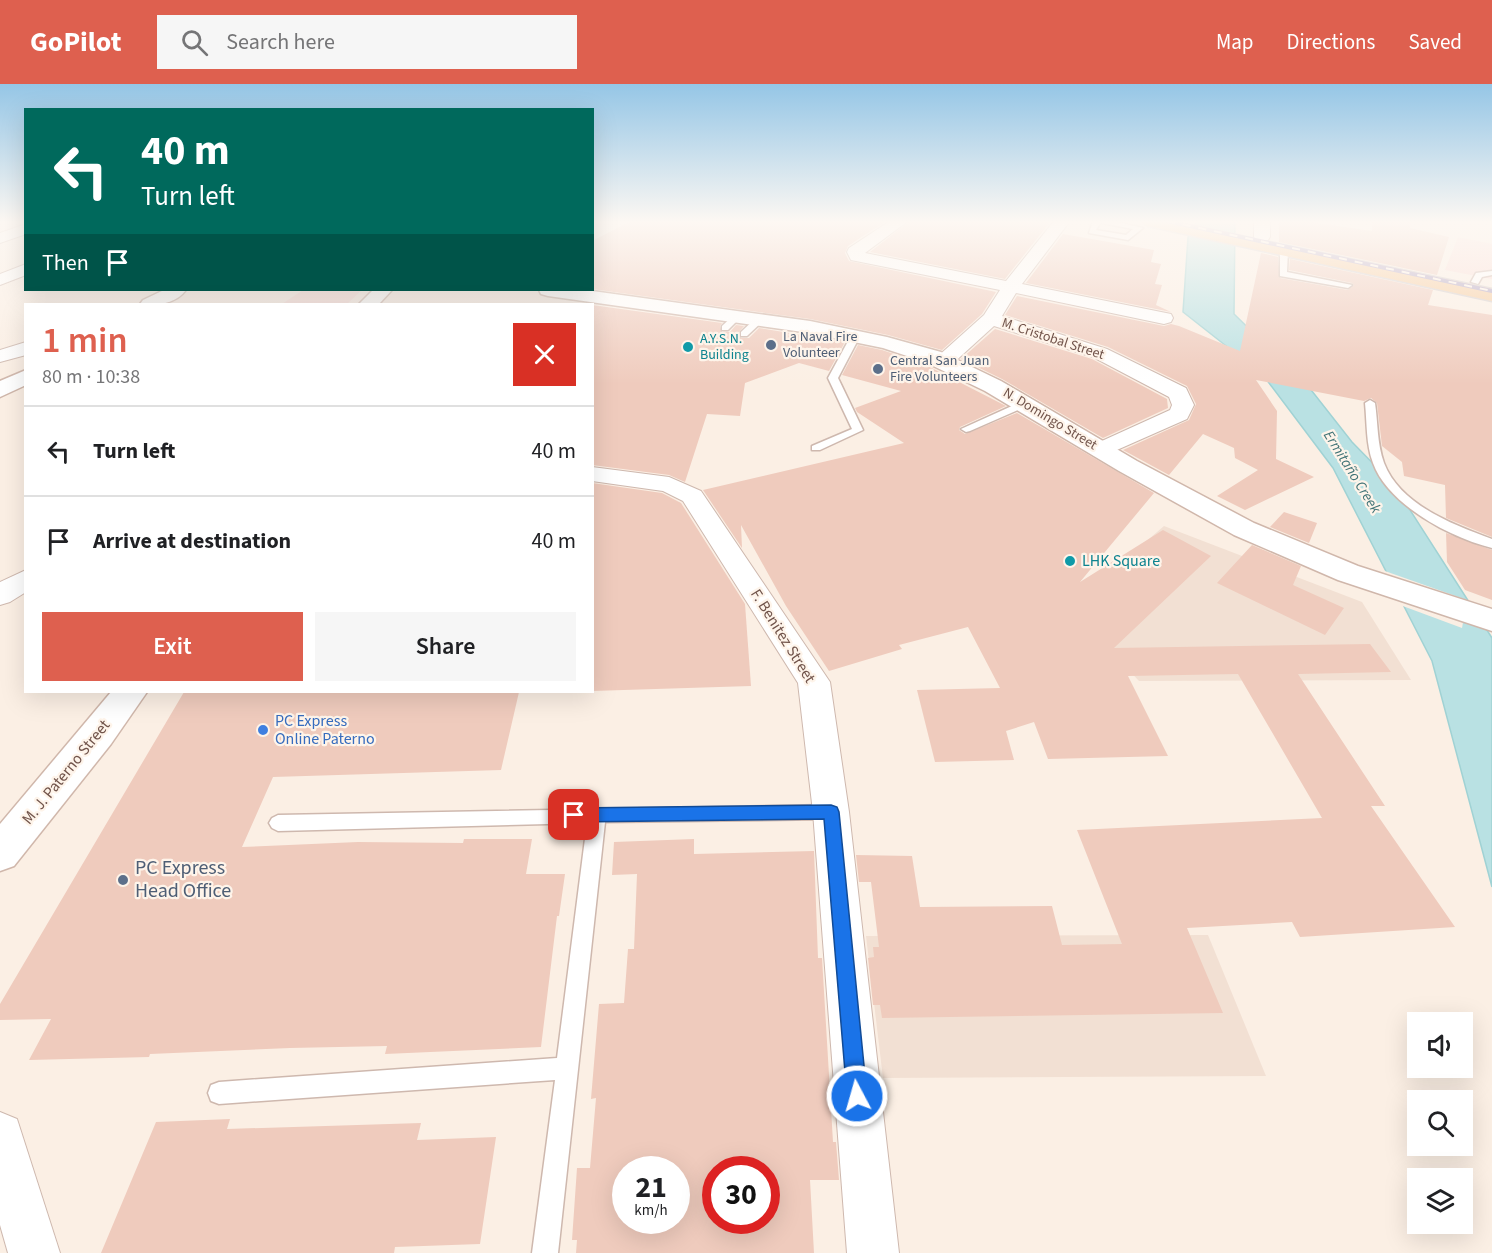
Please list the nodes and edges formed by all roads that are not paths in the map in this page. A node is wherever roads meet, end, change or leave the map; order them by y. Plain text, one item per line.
1 (950, 276) edge
2 (1020, 276) edge
3 (1327, 276) edge
4 (1379, 276) edge
5 (1450, 276) edge
6 (1484, 284) edge
7 (1348, 285) dead end
8 (1010, 288) junction
9 (175, 291) edge
10 (383, 291) edge
11 (553, 291) edge
12 (1492, 295) edge
13 (152, 303) edge
14 (369, 303) edge
15 (1164, 318) dead end
16 (991, 320) junction
17 (855, 336) junction
18 (24, 349) edge
19 (0, 356) edge
20 (943, 362) junction
21 (24, 377) edge
22 (0, 390) edge
23 (1370, 403) dead end
24 (1023, 404) junction
25 (966, 429) dead end
26 (816, 448) dead end
27 (1101, 450) junction
28 (594, 474) edge
29 (1492, 544) edge
30 (24, 580) edge
31 (0, 595) edge
32 (1478, 615) edge
33 (129, 693) edge
34 (831, 812) junction
35 (597, 814) junction
36 (278, 823) dead end
37 (0, 853) edge
38 (568, 1068) junction
39 (219, 1093) dead end
40 (0, 1136) edge
41 (34, 1253) edge
42 (544, 1253) edge
43 (873, 1253) edge

1 - 8 street
2 - 8 street
3 - 7 lane
4 - 12 main road
5 - 6 main road
8 - 15 street
8 - 16 street
9 - 13 main road
10 - 14 main road
11 - 17 main road, N. Domingo Street
16 - 20 street
16 - 27 street, M. Cristobal Street
17 - 20 main road, N. Domingo Street
17 - 26 lane
18 - 19 street
20 - 24 main road, N. Domingo Street
21 - 22 main road
23 - 29 lane
24 - 25 lane
24 - 27 main road, N. Domingo Street
27 - 32 main road, N. Domingo Street
28 - 34 street, F. Benitez Street
30 - 31 street
33 - 37 main road, M. J. Paterno Street
34 - 35 lane
34 - 43 street, F. Benitez Street
35 - 36 lane
35 - 38 lane
38 - 39 lane
38 - 42 lane
40 - 41 street

